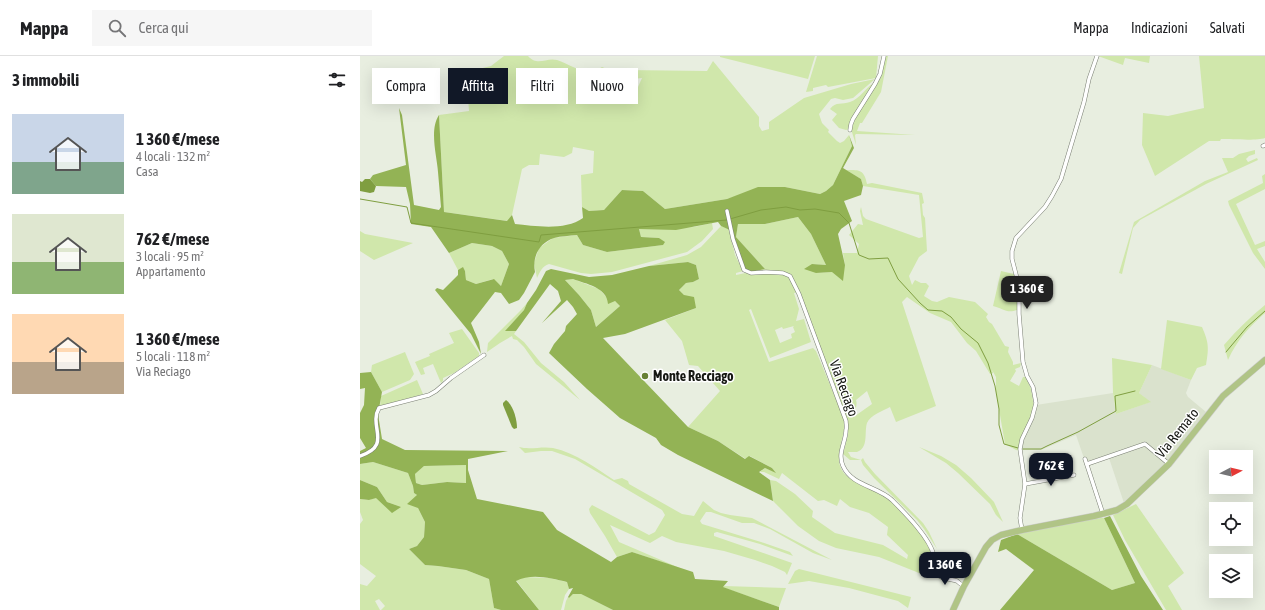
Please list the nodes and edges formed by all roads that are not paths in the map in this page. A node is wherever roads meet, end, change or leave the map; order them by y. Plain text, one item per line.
1 (884, 56) edge
2 (1097, 56) edge
3 (850, 130) dead end
4 (727, 211) dead end
5 (484, 355) dead end
6 (1265, 360) edge
7 (360, 456) edge
8 (1085, 459) dead end
9 (1087, 464) junction
10 (1169, 464) junction
11 (1074, 475) dead end
12 (1025, 484) junction
13 (1103, 514) junction
14 (1022, 530) junction
15 (964, 586) junction
16 (953, 610) edge

1 - 3 street
2 - 12 street
4 - 15 street, Via Reciago
5 - 7 street
6 - 10 main road, Via Remato
8 - 9 street
9 - 10 street
9 - 13 street
10 - 13 main road, Via Remato
11 - 12 street
12 - 14 street
13 - 14 main road, Via Remato
14 - 15 main road, Via Remato
15 - 16 main road, Via Remato

